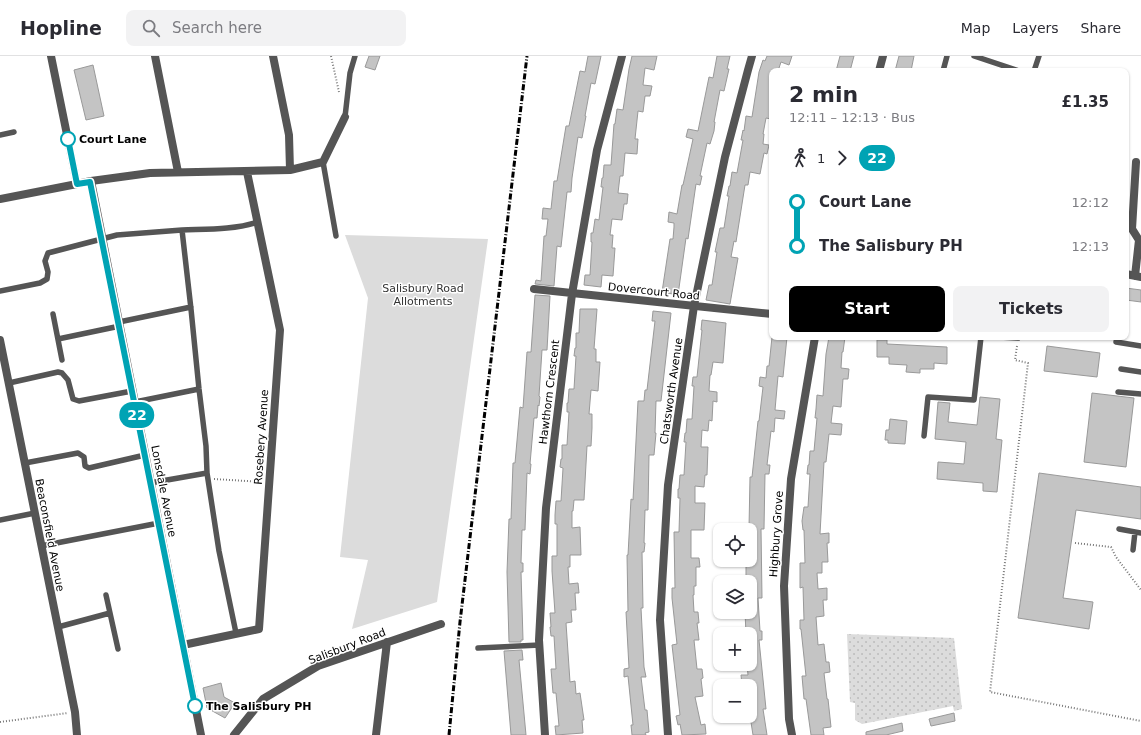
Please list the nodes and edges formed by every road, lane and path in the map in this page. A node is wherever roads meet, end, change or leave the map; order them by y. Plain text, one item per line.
1 (51, 56) edge
2 (155, 56) edge
3 (273, 56) edge
4 (331, 56) edge
5 (355, 56) edge
6 (622, 56) edge
7 (752, 56) edge
8 (883, 56) edge
9 (947, 56) edge
10 (974, 56) edge
11 (1039, 56) edge
12 (880, 68) edge
13 (944, 68) edge
14 (1010, 68) edge
15 (1035, 68) edge
16 (340, 96) dead end
17 (345, 117) joint
18 (14, 132) dead end
19 (0, 135) edge
20 (323, 162) junction
21 (1136, 162) dead end
22 (290, 170) junction
23 (178, 172) junction
24 (247, 172) junction
25 (90, 182) junction
26 (77, 184) junction
27 (0, 199) edge
28 (258, 222) junction
29 (182, 230) junction
30 (336, 236) dead end
31 (102, 239) junction
32 (1138, 276) edge
33 (534, 290) dead end
34 (0, 291) edge
35 (572, 294) junction
36 (694, 306) junction
37 (191, 307) junction
38 (53, 314) dead end
39 (769, 314) edge
40 (119, 324) junction
41 (58, 339) junction
42 (0, 340) edge
43 (814, 340) edge
44 (981, 340) edge
45 (1018, 340) edge
46 (1116, 340) edge
47 (1141, 346) edge
48 (62, 360) dead end
49 (1121, 369) dead end
50 (1141, 372) edge
51 (9, 383) junction
52 (199, 389) junction
53 (132, 391) junction
54 (1118, 392) dead end
55 (1141, 394) edge
56 (135, 402) junction
57 (924, 436) dead end
58 (145, 455) junction
59 (25, 463) junction
60 (207, 475) junction
61 (150, 483) junction
62 (269, 483) junction
63 (35, 513) junction
64 (0, 520) edge
65 (159, 523) junction
66 (1119, 529) dead end
67 (1138, 532) edge
68 (1075, 543) dead end
69 (41, 546) junction
70 (1133, 550) dead end
71 (1141, 590) edge
72 (106, 595) dead end
73 (110, 613) junction
74 (441, 624) dead end
75 (58, 627) junction
76 (236, 634) junction
77 (387, 642) junction
78 (183, 645) junction
79 (540, 645) junction
80 (478, 648) dead end
81 (118, 649) dead end
82 (75, 712) junction
83 (1141, 721) edge
84 (0, 722) edge
85 (77, 735) edge
86 (201, 735) edge
87 (234, 735) edge
88 (376, 735) edge
89 (545, 735) edge
90 (668, 735) edge
91 (792, 735) edge

1 - 26 street
2 - 23 street
3 - 22 street
4 - 16 path
5 - 17 lane
6 - 35 street, Hawthorn Crescent
7 - 36 street, Chatsworth Avenue
8 - 12 street
9 - 13 lane
10 - 14 lane
11 - 15 lane
17 - 20 street
18 - 19 lane
20 - 22 street
20 - 30 lane
21 - 32 street
22 - 24 street
23 - 24 street
23 - 25 street
24 - 28 street, Rosebery Avenue
25 - 26 street
25 - 31 street, Lonsdale Avenue
26 - 27 street
28 - 29 lane
28 - 62 street, Rosebery Avenue
29 - 31 lane
29 - 37 lane
31 - 34 lane
31 - 40 street, Lonsdale Avenue
33 - 35 street, Dovercourt Road
35 - 36 street, Dovercourt Road
35 - 79 street, Hawthorn Crescent
36 - 39 street, Dovercourt Road
36 - 90 street, Chatsworth Avenue
37 - 40 lane
37 - 52 lane
38 - 41 lane
40 - 41 lane
40 - 53 street, Lonsdale Avenue
41 - 48 lane
42 - 51 street, Beaconsfield Avenue
43 - 91 street, Highbury Grove
44 - 57 lane
45 - 83 path
46 - 47 lane
49 - 50 lane
51 - 53 lane
51 - 59 street, Beaconsfield Avenue
52 - 56 lane
52 - 60 lane
53 - 56 street, Lonsdale Avenue
54 - 55 lane
56 - 58 street, Lonsdale Avenue
58 - 59 lane
58 - 61 street, Lonsdale Avenue
59 - 63 street, Beaconsfield Avenue
60 - 61 lane
60 - 62 path
60 - 76 lane
61 - 65 street, Lonsdale Avenue
62 - 76 street, Rosebery Avenue
63 - 64 lane
63 - 69 street, Beaconsfield Avenue
65 - 69 lane
65 - 78 street, Lonsdale Avenue
66 - 67 lane
67 - 70 lane
68 - 71 path
69 - 75 street, Beaconsfield Avenue
72 - 73 lane
73 - 75 lane
73 - 81 lane
74 - 77 street, Salisbury Road
75 - 82 street, Beaconsfield Avenue
76 - 78 street, Rosebery Avenue
77 - 87 street, Salisbury Road
77 - 88 street
78 - 86 street, Lonsdale Avenue
79 - 80 lane
79 - 89 street, Hawthorn Crescent
82 - 84 path
82 - 85 street, Beaconsfield Avenue

